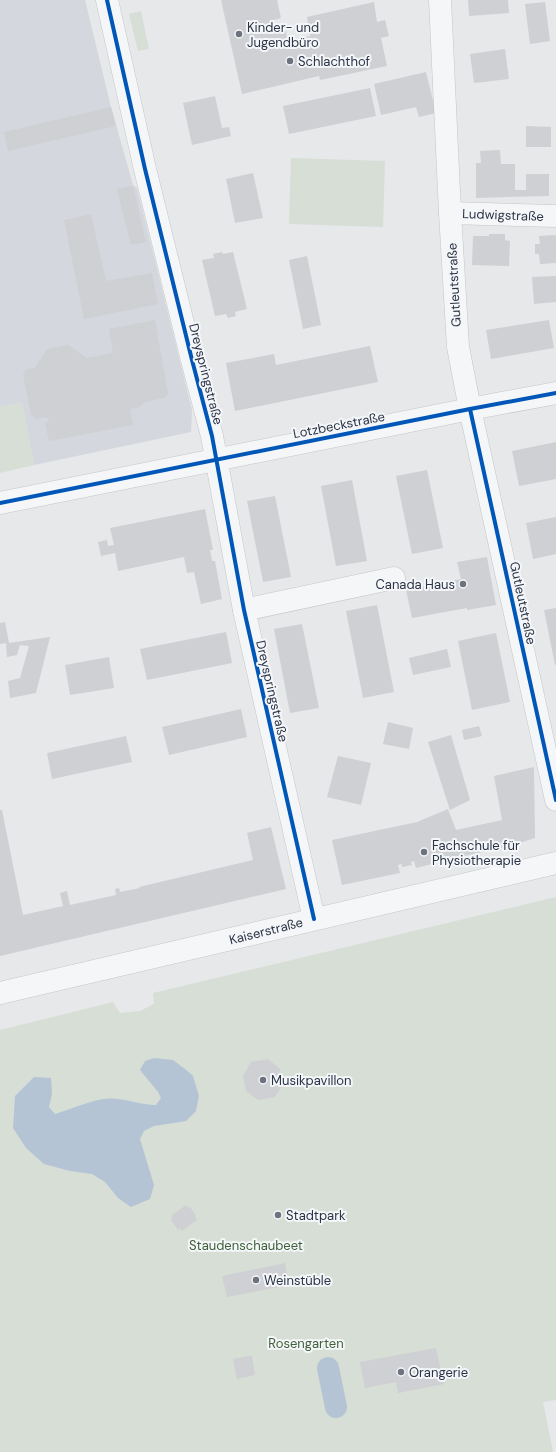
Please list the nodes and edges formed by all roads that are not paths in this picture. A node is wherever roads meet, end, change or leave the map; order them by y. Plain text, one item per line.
1 (107, 0) edge
2 (440, 0) edge
3 (450, 213) junction
4 (556, 216) edge
5 (556, 393) edge
6 (470, 409) junction
7 (216, 461) junction
8 (0, 504) edge
9 (394, 578) dead end
10 (244, 610) junction
11 (556, 800) edge
12 (556, 863) edge
13 (314, 919) junction
14 (0, 993) edge

1 - 7 street, Dreyspringstraße
2 - 3 street, Gutleutstraße
3 - 4 street, Ludwigstraße
3 - 6 street, Gutleutstraße
5 - 6 street, Lotzbeckstraße
6 - 7 street, Lotzbeckstraße
6 - 11 street, Gutleutstraße
7 - 8 street, Lotzbeckstraße
7 - 10 street, Dreyspringstraße
9 - 10 street
10 - 13 street, Dreyspringstraße
12 - 13 street, Kaiserstraße
13 - 14 street, Kaiserstraße

